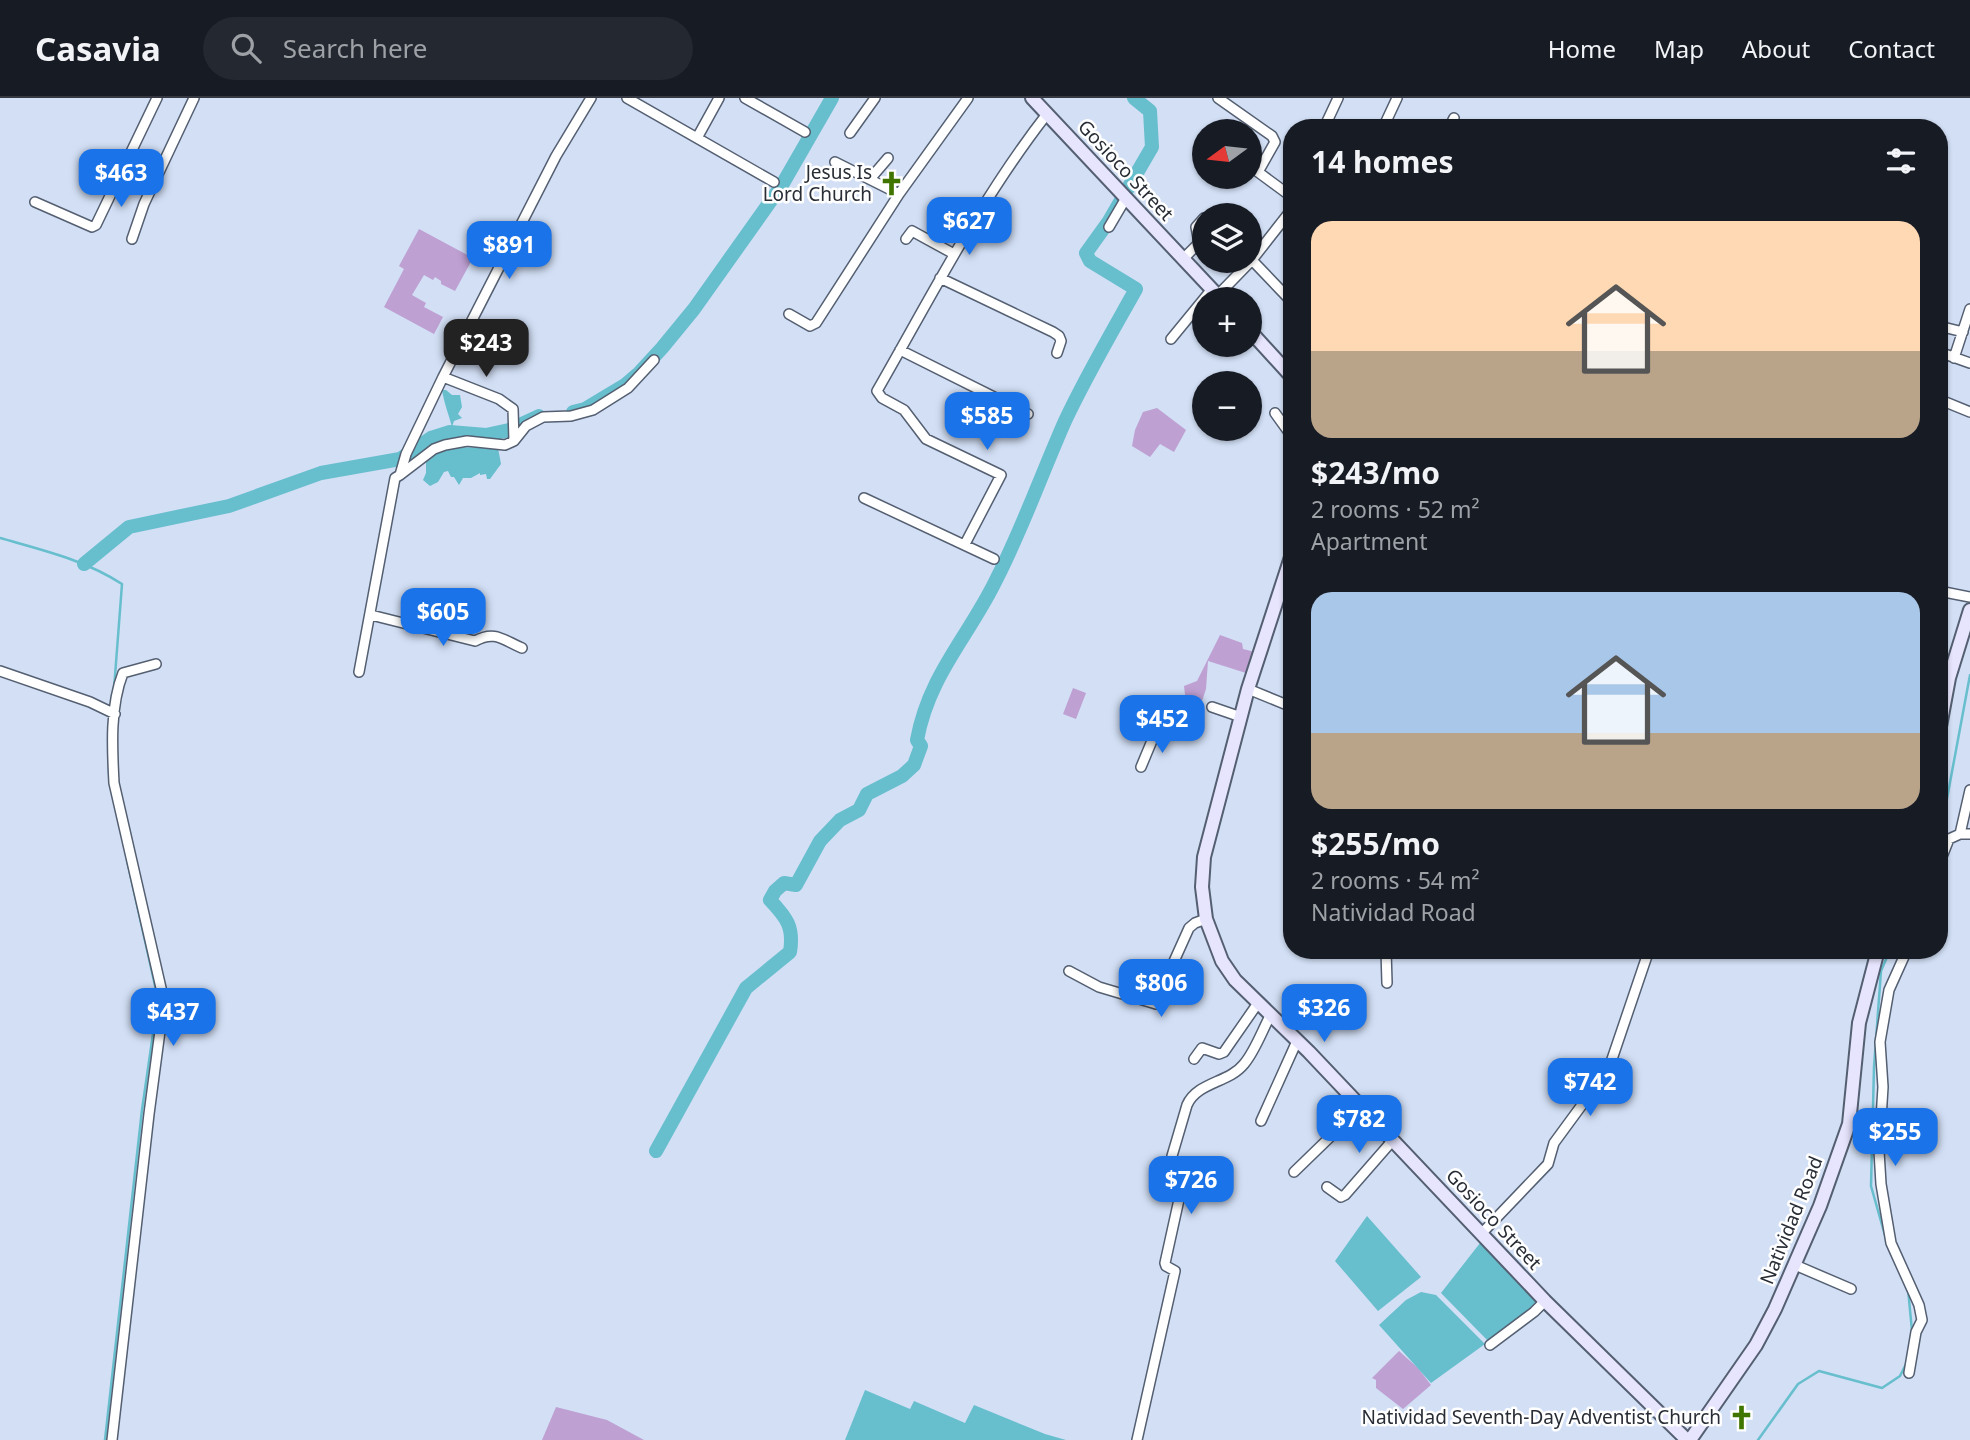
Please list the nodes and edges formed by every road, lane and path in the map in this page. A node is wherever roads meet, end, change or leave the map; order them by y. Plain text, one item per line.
1 (157, 98) edge
2 (194, 98) edge
3 (592, 98) edge
4 (627, 98) edge
5 (719, 98) edge
6 (745, 98) edge
7 (875, 98) edge
8 (968, 98) edge
9 (1032, 98) edge
10 (1217, 98) edge
11 (1338, 98) edge
12 (1397, 98) edge
13 (1047, 114) junction
14 (1328, 119) edge
15 (1387, 119) edge
16 (805, 132) dead end
17 (850, 133) dead end
18 (697, 138) junction
19 (888, 158) dead end
20 (835, 162) dead end
21 (870, 179) junction
22 (774, 182) dead end
23 (1283, 188) edge
24 (899, 194) junction
25 (1124, 196) junction
26 (35, 202) dead end
27 (1283, 220) edge
28 (1108, 227) dead end
29 (132, 239) dead end
30 (906, 239) dead end
31 (1262, 246) edge
32 (1192, 250) edge
33 (954, 254) junction
34 (1183, 259) junction
35 (1262, 271) edge
36 (1238, 273) edge
37 (940, 278) junction
38 (1209, 287) edge
39 (1225, 287) edge
40 (1283, 293) edge
41 (1970, 309) edge
42 (789, 314) dead end
43 (1192, 319) edge
44 (1948, 328) edge
45 (1963, 332) junction
46 (1171, 339) dead end
47 (1262, 344) edge
48 (900, 350) junction
49 (1056, 352) dead end
50 (1948, 356) edge
51 (1954, 358) junction
52 (654, 360) dead end
53 (1970, 363) edge
54 (1283, 367) edge
55 (443, 377) junction
56 (1948, 403) edge
57 (1970, 412) edge
58 (1275, 413) dead end
59 (1028, 414) dead end
60 (1283, 423) edge
61 (514, 441) junction
62 (400, 472) junction
63 (864, 498) dead end
64 (965, 544) junction
65 (995, 559) dead end
66 (1283, 582) edge
67 (1948, 593) edge
68 (1970, 597) edge
69 (371, 615) junction
70 (1969, 615) edge
71 (522, 648) dead end
72 (156, 664) dead end
73 (0, 671) edge
74 (359, 672) dead end
75 (1948, 683) edge
76 (1248, 689) junction
77 (1283, 703) edge
78 (1212, 707) dead end
79 (115, 714) junction
80 (1241, 717) junction
81 (1156, 732) dead end
82 (1141, 767) dead end
83 (1970, 790) edge
84 (1965, 834) edge
85 (1948, 840) edge
86 (1206, 919) junction
87 (1386, 959) edge
88 (1646, 959) edge
89 (1876, 959) edge
90 (1903, 959) edge
91 (1069, 971) dead end
92 (1387, 983) dead end
93 (1258, 1003) junction
94 (1270, 1016) junction
95 (1297, 1041) junction
96 (1194, 1059) dead end
97 (1360, 1108) junction
98 (1261, 1121) dead end
99 (1393, 1140) junction
100 (1294, 1172) dead end
101 (1326, 1187) dead end
102 (1482, 1233) junction
103 (1795, 1265) junction
104 (1851, 1289) dead end
105 (1545, 1301) junction
106 (1490, 1345) dead end
107 (1909, 1373) dead end
108 (112, 1440) edge
109 (1137, 1440) edge
110 (1689, 1440) edge

1 - 26 street
2 - 29 street
3 - 55 street
4 - 18 street
5 - 18 street
6 - 16 street
7 - 17 street
8 - 24 street
9 - 13 street, Gosioco Street
10 - 23 street
11 - 14 street
12 - 15 street
13 - 25 street, Gosioco Street
13 - 33 street
18 - 22 street
19 - 21 street
20 - 21 street
21 - 24 street
24 - 42 street
25 - 28 street
25 - 34 street, Gosioco Street
27 - 31 street
30 - 33 street
32 - 34 street
33 - 37 street
34 - 38 street, Gosioco Street
35 - 40 street
36 - 39 street
37 - 48 street
37 - 49 street
41 - 45 street
43 - 46 street
44 - 45 street
45 - 51 street
47 - 54 street
48 - 59 street
48 - 64 street
50 - 51 street
51 - 53 street
52 - 61 street
55 - 61 street
55 - 62 street
56 - 57 street
58 - 60 street
61 - 62 street
62 - 69 street
63 - 64 street
64 - 65 street
66 - 76 street, Gosioco Street
67 - 68 street
69 - 71 street
69 - 74 street
70 - 75 street
72 - 79 street
73 - 79 street
76 - 77 street
76 - 80 street, Gosioco Street
78 - 80 street
79 - 108 street
80 - 86 street, Gosioco Street
81 - 82 street
83 - 84 street
84 - 85 street
86 - 91 street
86 - 93 street, Gosioco Street
87 - 92 street
88 - 102 street
89 - 103 street, Natividad Road
90 - 107 street
93 - 94 street, Gosioco Street
93 - 96 street
94 - 95 street, Gosioco Street
94 - 109 street
95 - 97 street, Gosioco Street
95 - 98 street
97 - 99 street, Gosioco Street
97 - 100 street
99 - 101 street
99 - 102 street, Gosioco Street
102 - 105 street, Gosioco Street
103 - 104 street
103 - 110 street, Natividad Road
105 - 106 street
105 - 110 street, Gosioco Street

